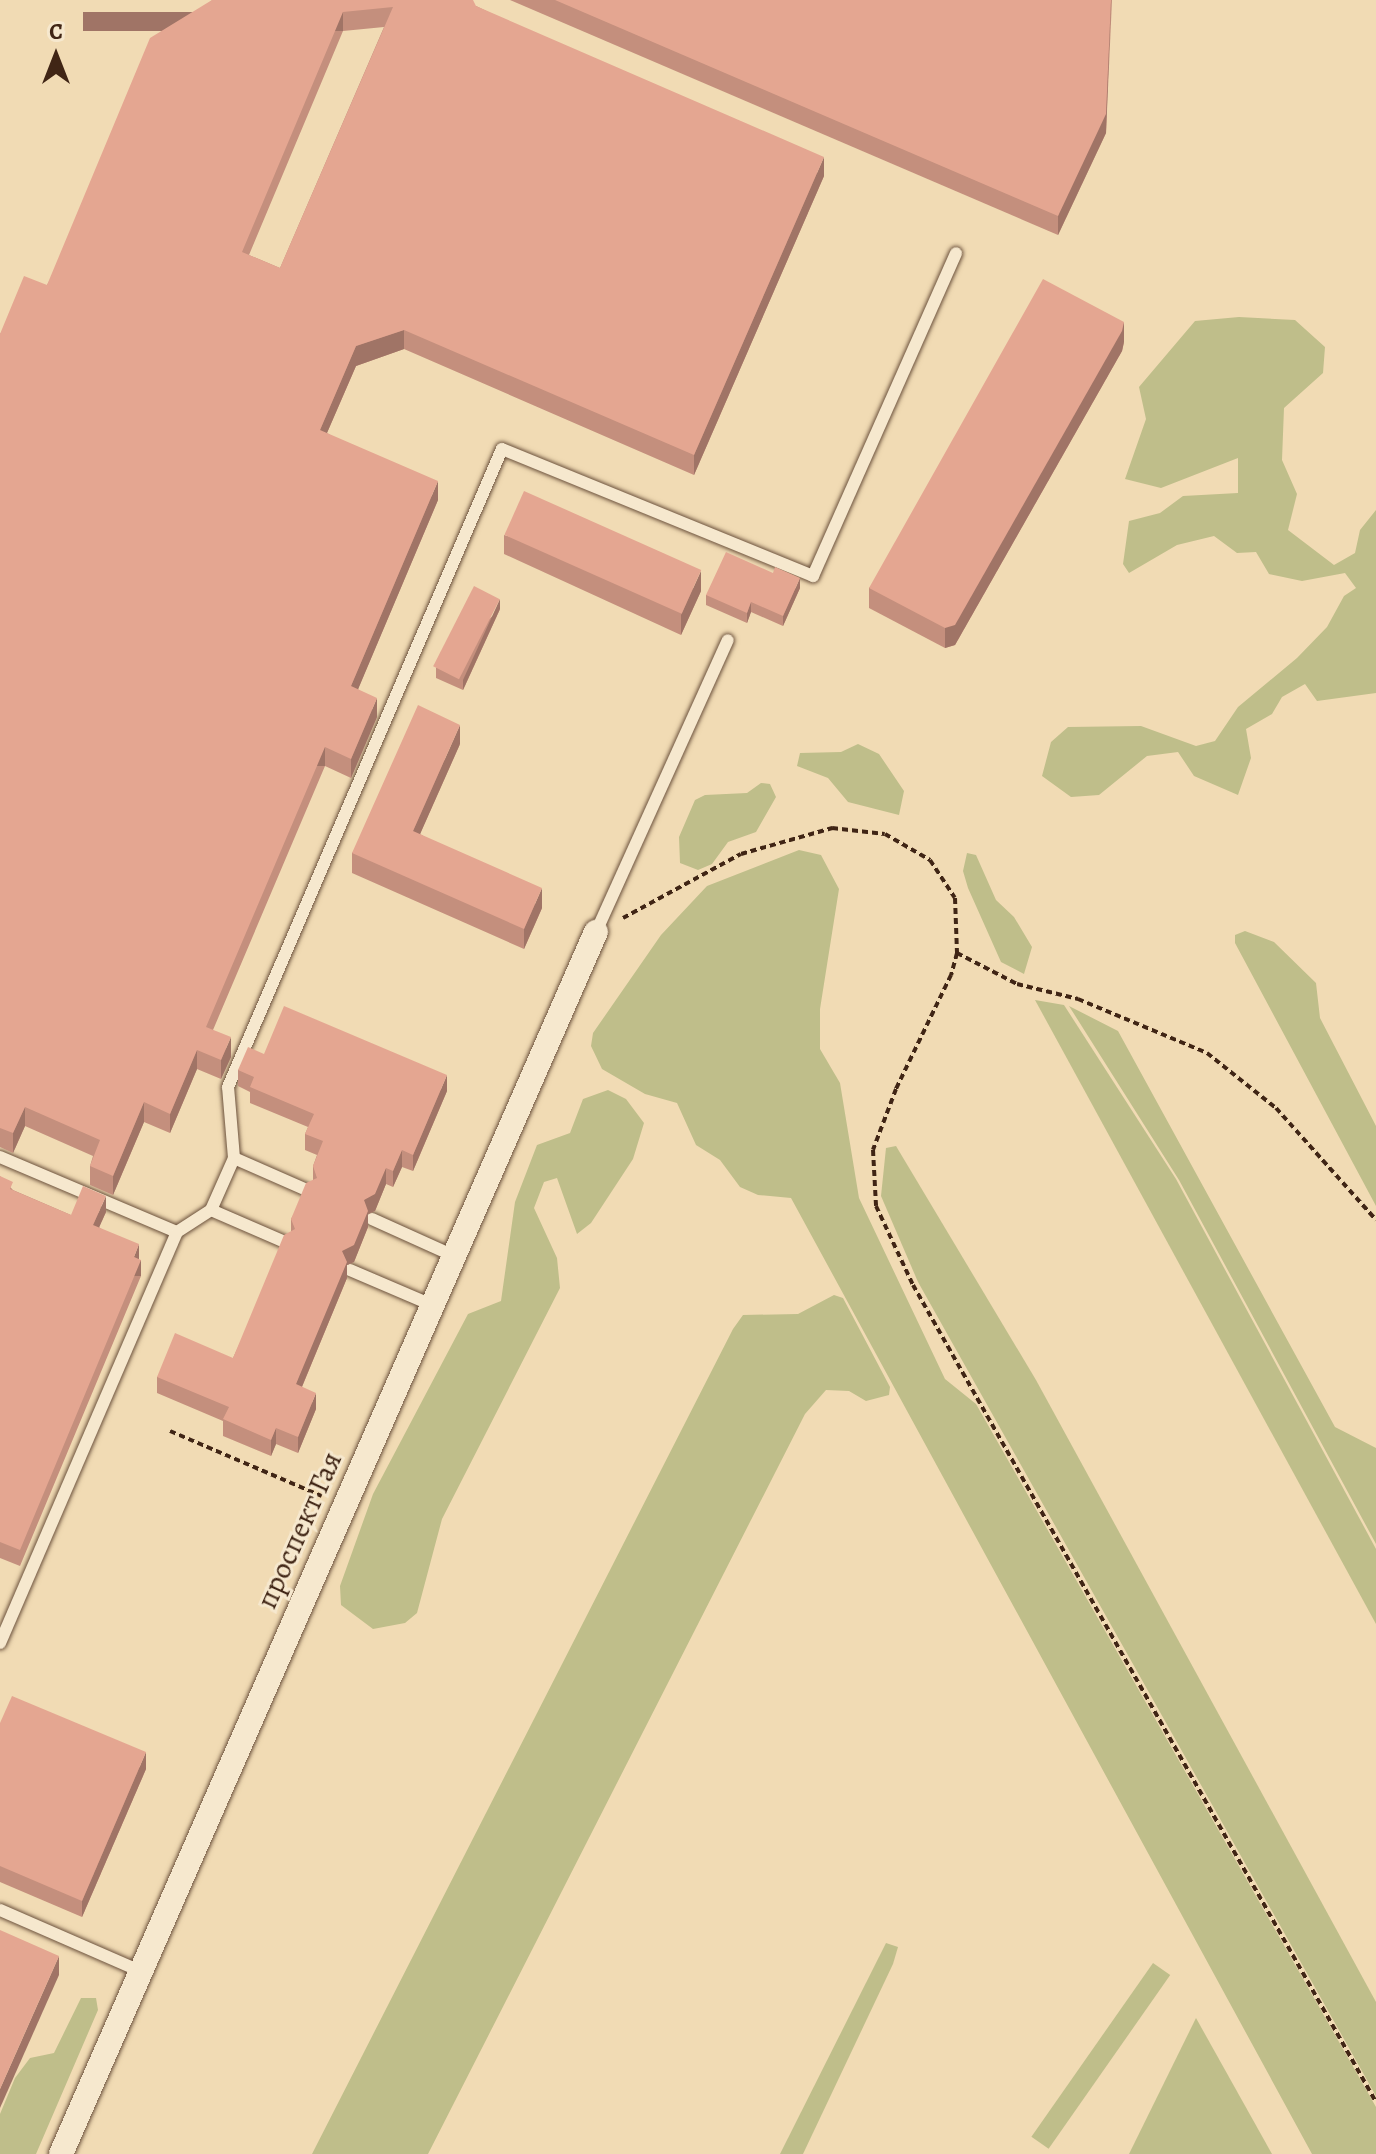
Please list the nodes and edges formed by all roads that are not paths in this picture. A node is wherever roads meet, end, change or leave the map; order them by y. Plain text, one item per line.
1 (956, 253) dead end
2 (728, 640) dead end
3 (596, 932) joint
4 (0, 1157) edge
5 (234, 1158) junction
6 (309, 1191) edge
7 (211, 1210) junction
8 (372, 1219) dead end
9 (177, 1232) junction
10 (287, 1243) edge
11 (454, 1256) junction
12 (350, 1270) edge
13 (432, 1305) junction
14 (0, 1643) edge
15 (0, 1910) edge
16 (140, 1971) junction
17 (61, 2154) edge

1 - 5 lane
2 - 3 lane
3 - 11 street, проспект Гая
4 - 9 lane
5 - 6 lane
5 - 7 lane
7 - 9 lane
7 - 10 lane
8 - 11 lane
9 - 14 lane
11 - 13 street, проспект Гая
12 - 13 lane
13 - 16 street, проспект Гая
15 - 16 lane
16 - 17 street, проспект Гая

